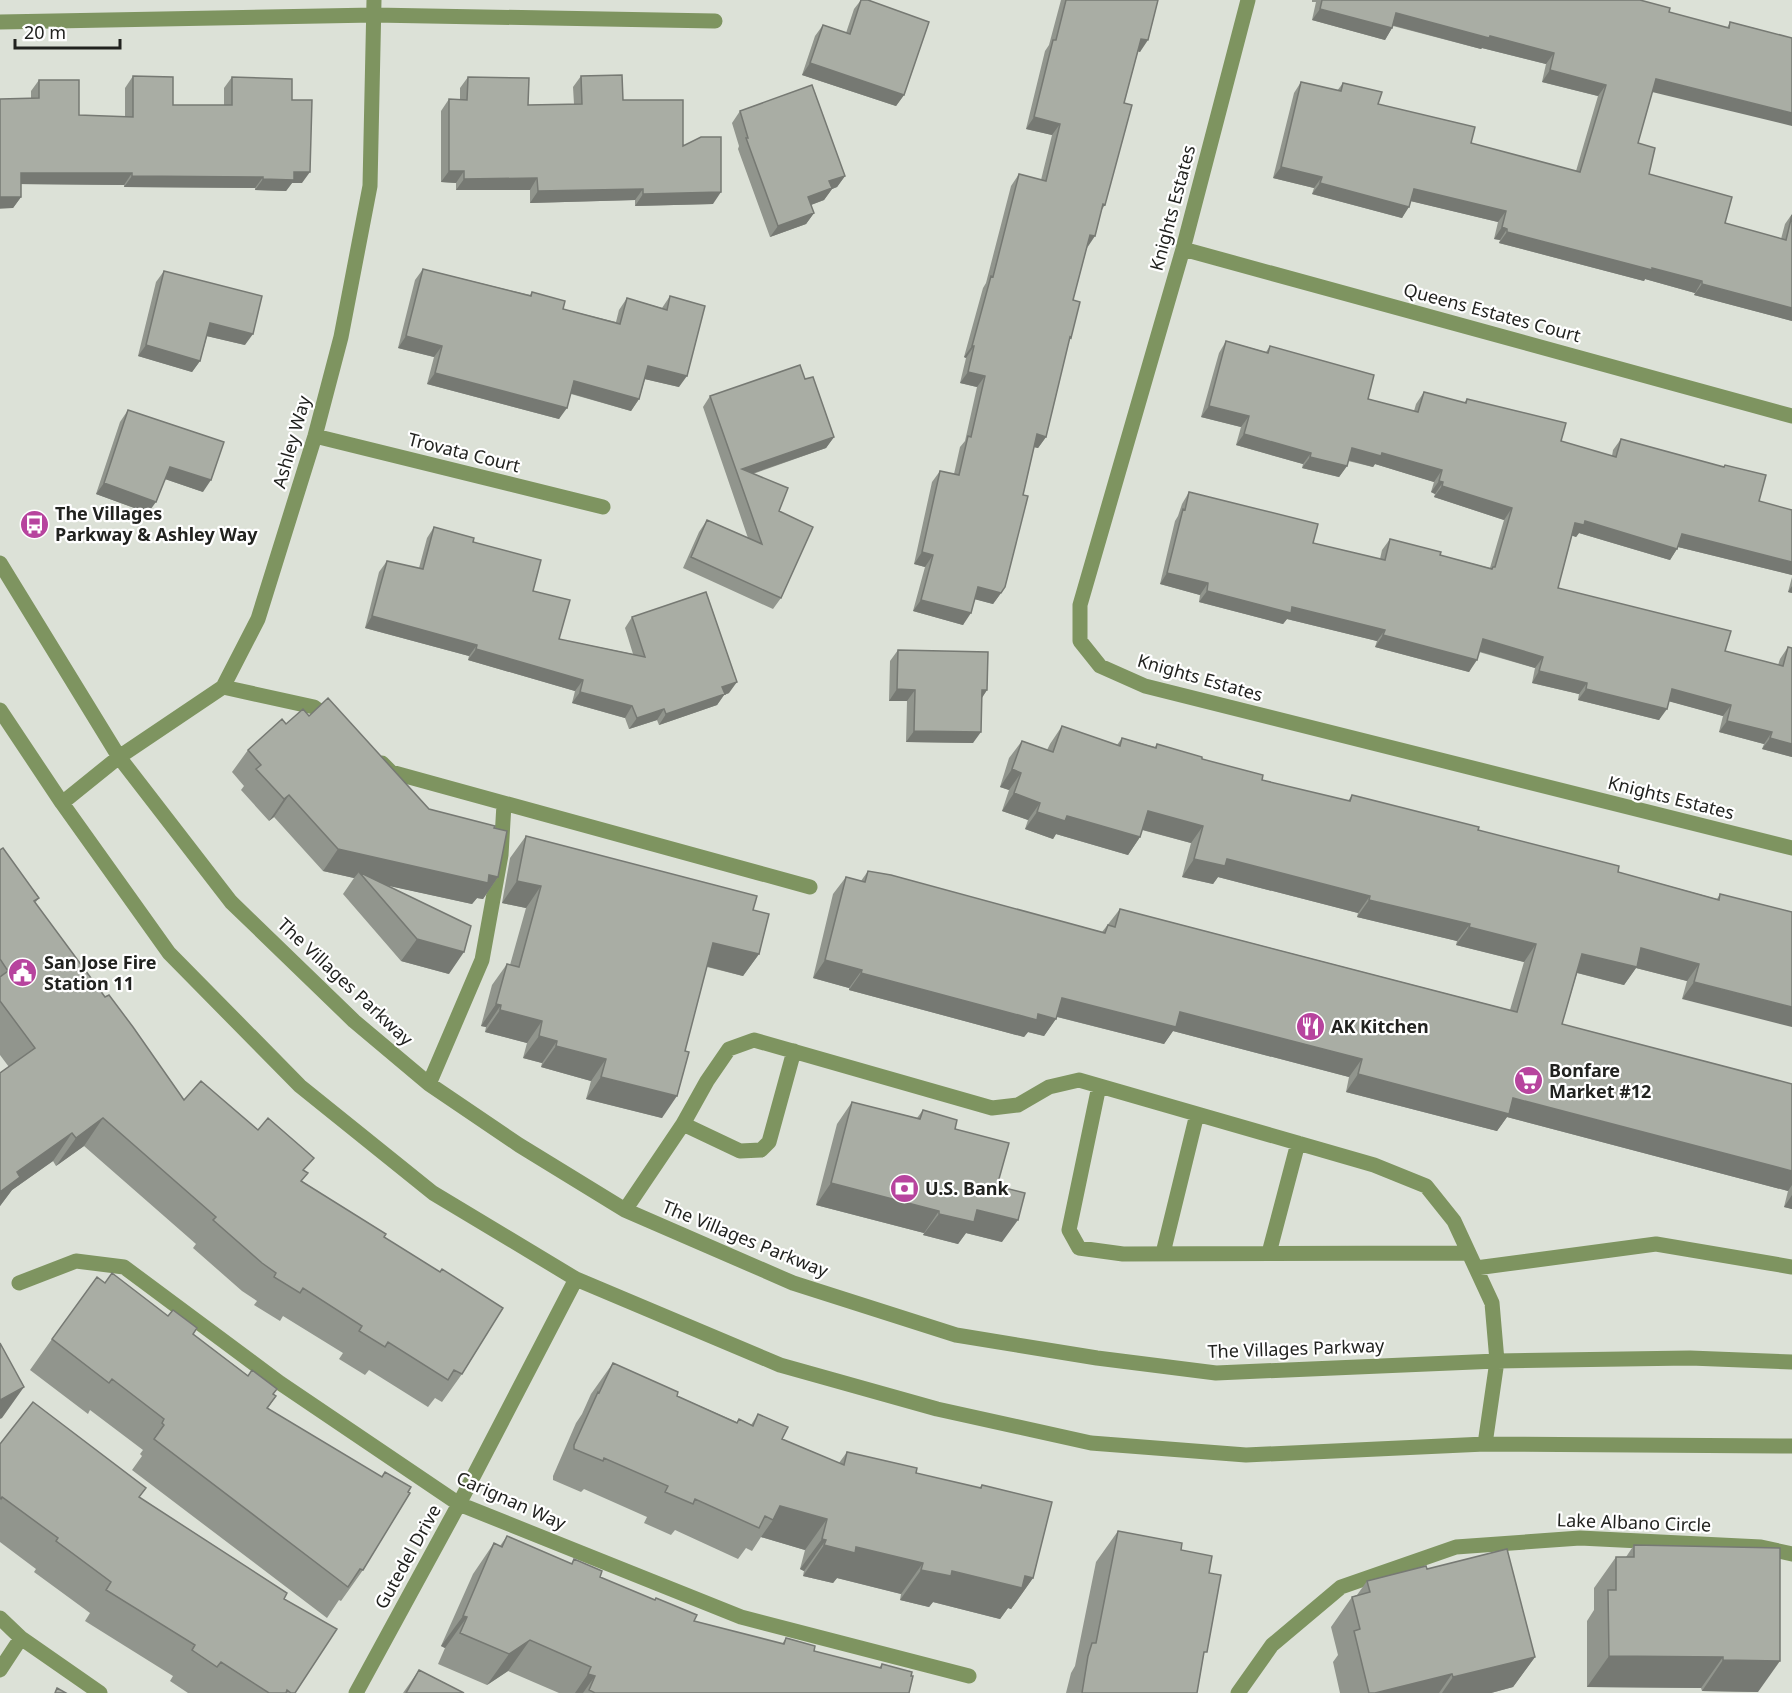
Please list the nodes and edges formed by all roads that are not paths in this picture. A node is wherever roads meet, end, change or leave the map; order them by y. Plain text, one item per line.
1 (1248, 0) edge
2 (374, 7) edge
3 (0, 21) edge
4 (715, 21) dead end
5 (1183, 249) junction
6 (1792, 416) edge
7 (315, 436) junction
8 (603, 507) dead end
9 (0, 563) edge
10 (223, 687) junction
11 (0, 710) edge
12 (341, 725) edge
13 (118, 757) junction
14 (375, 757) edge
15 (62, 803) junction
16 (504, 804) junction
17 (1792, 848) edge
18 (810, 887) dead end
19 (794, 1051) junction
20 (429, 1084) junction
21 (1099, 1086) junction
22 (1197, 1114) junction
23 (683, 1124) junction
24 (1298, 1143) junction
25 (625, 1210) junction
26 (1162, 1253) junction
27 (1269, 1253) junction
28 (1469, 1253) junction
29 (1792, 1267) edge
30 (1476, 1268) junction
31 (576, 1279) junction
32 (19, 1283) dead end
33 (1497, 1361) junction
34 (1792, 1362) edge
35 (1485, 1444) junction
36 (1792, 1446) edge
37 (459, 1504) junction
38 (1792, 1554) edge
39 (0, 1618) edge
40 (21, 1638) junction
41 (0, 1670) edge
42 (969, 1676) dead end
43 (100, 1693) edge
44 (356, 1693) edge
45 (1238, 1693) edge

1 - 5 street, Knights Estates
2 - 3 street
2 - 4 street
2 - 7 street, Ashley Way
5 - 6 street, Queens Estates Court
5 - 17 street, Knights Estates
7 - 8 street, Trovata Court
7 - 10 street, Ashley Way
9 - 13 street, The Villages Parkway
10 - 12 street
10 - 13 street, Ashley Way
11 - 15 street
13 - 15 street, Ashley Way
13 - 20 street, The Villages Parkway
14 - 16 street
15 - 31 street
16 - 18 street
16 - 20 street
19 - 21 street
19 - 23 street
19 - 23 street
20 - 25 street, The Villages Parkway
21 - 22 street
21 - 26 street
22 - 24 street
22 - 26 street
23 - 25 street
24 - 27 street
24 - 28 street
25 - 33 street, The Villages Parkway
26 - 27 street
27 - 28 street
28 - 30 street
29 - 30 street
30 - 33 street
31 - 35 street
31 - 37 street, Gutedel Drive
32 - 37 street, Carignan Way
33 - 34 street, The Villages Parkway
33 - 35 street
35 - 36 street
37 - 42 street, Carignan Way
37 - 44 street, Gutedel Drive
38 - 45 street, Lake Albano Circle
39 - 40 street
40 - 41 street
40 - 43 street

